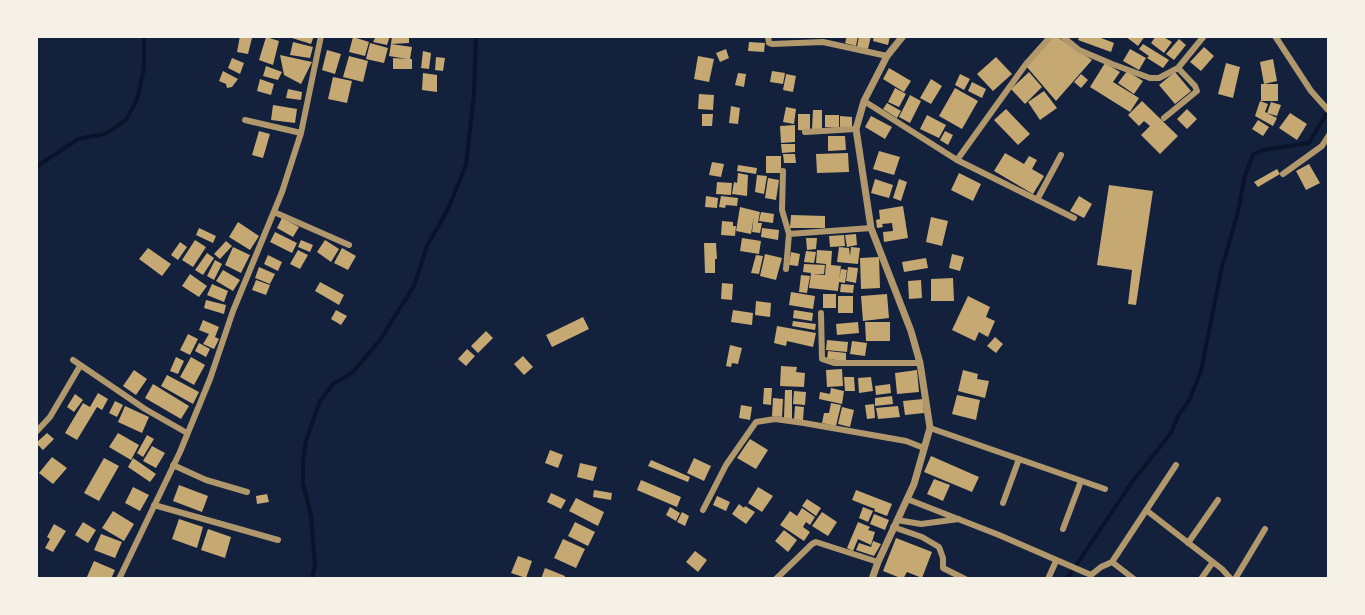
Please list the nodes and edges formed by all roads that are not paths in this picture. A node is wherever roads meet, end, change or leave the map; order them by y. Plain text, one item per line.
1 (321, 36) edge
2 (768, 36) edge
3 (903, 36) edge
4 (1051, 36) edge
5 (1062, 36) edge
6 (1204, 36) edge
7 (1275, 36) edge
8 (1072, 39) edge
9 (887, 56) junction
10 (1178, 68) junction
11 (864, 101) junction
12 (1329, 111) edge
13 (1164, 118) dead end
14 (245, 120) dead end
15 (856, 129) junction
16 (805, 132) dead end
17 (301, 133) junction
18 (1329, 135) edge
19 (1061, 155) dead end
20 (957, 160) junction
21 (783, 171) dead end
22 (1283, 174) dead end
23 (1037, 200) junction
24 (274, 212) junction
25 (1074, 218) dead end
26 (871, 228) junction
27 (789, 234) junction
28 (349, 245) dead end
29 (786, 269) dead end
30 (822, 313) dead end
31 (73, 360) dead end
32 (920, 363) junction
33 (80, 366) junction
34 (930, 428) junction
35 (36, 432) edge
36 (187, 433) junction
37 (924, 448) junction
38 (1019, 459) junction
39 (173, 465) junction
40 (1176, 465) dead end
41 (1081, 481) junction
42 (1105, 489) dead end
43 (248, 492) dead end
44 (907, 499) junction
45 (1218, 500) dead end
46 (1003, 503) dead end
47 (154, 505) junction
48 (703, 510) dead end
49 (1146, 510) junction
50 (960, 519) junction
51 (895, 524) junction
52 (1063, 529) dead end
53 (1265, 529) dead end
54 (278, 540) dead end
55 (1188, 543) junction
56 (1056, 561) junction
57 (878, 562) junction
58 (1113, 562) junction
59 (1213, 562) junction
60 (1090, 577) edge
61 (119, 579) edge
62 (776, 579) edge
63 (872, 579) edge
64 (965, 579) edge
65 (1048, 579) edge
66 (1134, 579) edge
67 (1201, 579) edge
68 (1230, 579) edge
69 (1236, 579) edge

1 - 17 street
2 - 9 street
3 - 9 street
4 - 20 street
5 - 8 street
6 - 10 street
7 - 12 street
8 - 10 street
9 - 11 street
10 - 13 street
11 - 15 street
11 - 20 street
14 - 17 street
15 - 16 street
15 - 26 street
17 - 24 street
18 - 22 street
19 - 23 street
20 - 23 street
21 - 27 street
23 - 25 street
24 - 28 street
24 - 36 street
26 - 27 street
26 - 32 street
27 - 29 street
30 - 32 street
31 - 33 street
32 - 34 street
33 - 35 street
33 - 36 street
34 - 37 street
34 - 38 street
36 - 39 street
37 - 44 street
37 - 48 street
38 - 41 street
38 - 46 street
39 - 43 street
39 - 47 street
40 - 49 street
41 - 42 street
41 - 52 street
44 - 50 street
44 - 51 street
45 - 55 street
47 - 54 street
47 - 61 street
49 - 55 street
49 - 58 street
50 - 51 street
50 - 56 street
51 - 57 street
51 - 64 street
53 - 69 street
55 - 59 street
56 - 60 street
56 - 65 street
57 - 62 street
57 - 63 street
58 - 60 street
58 - 66 street
59 - 67 street
59 - 68 street

